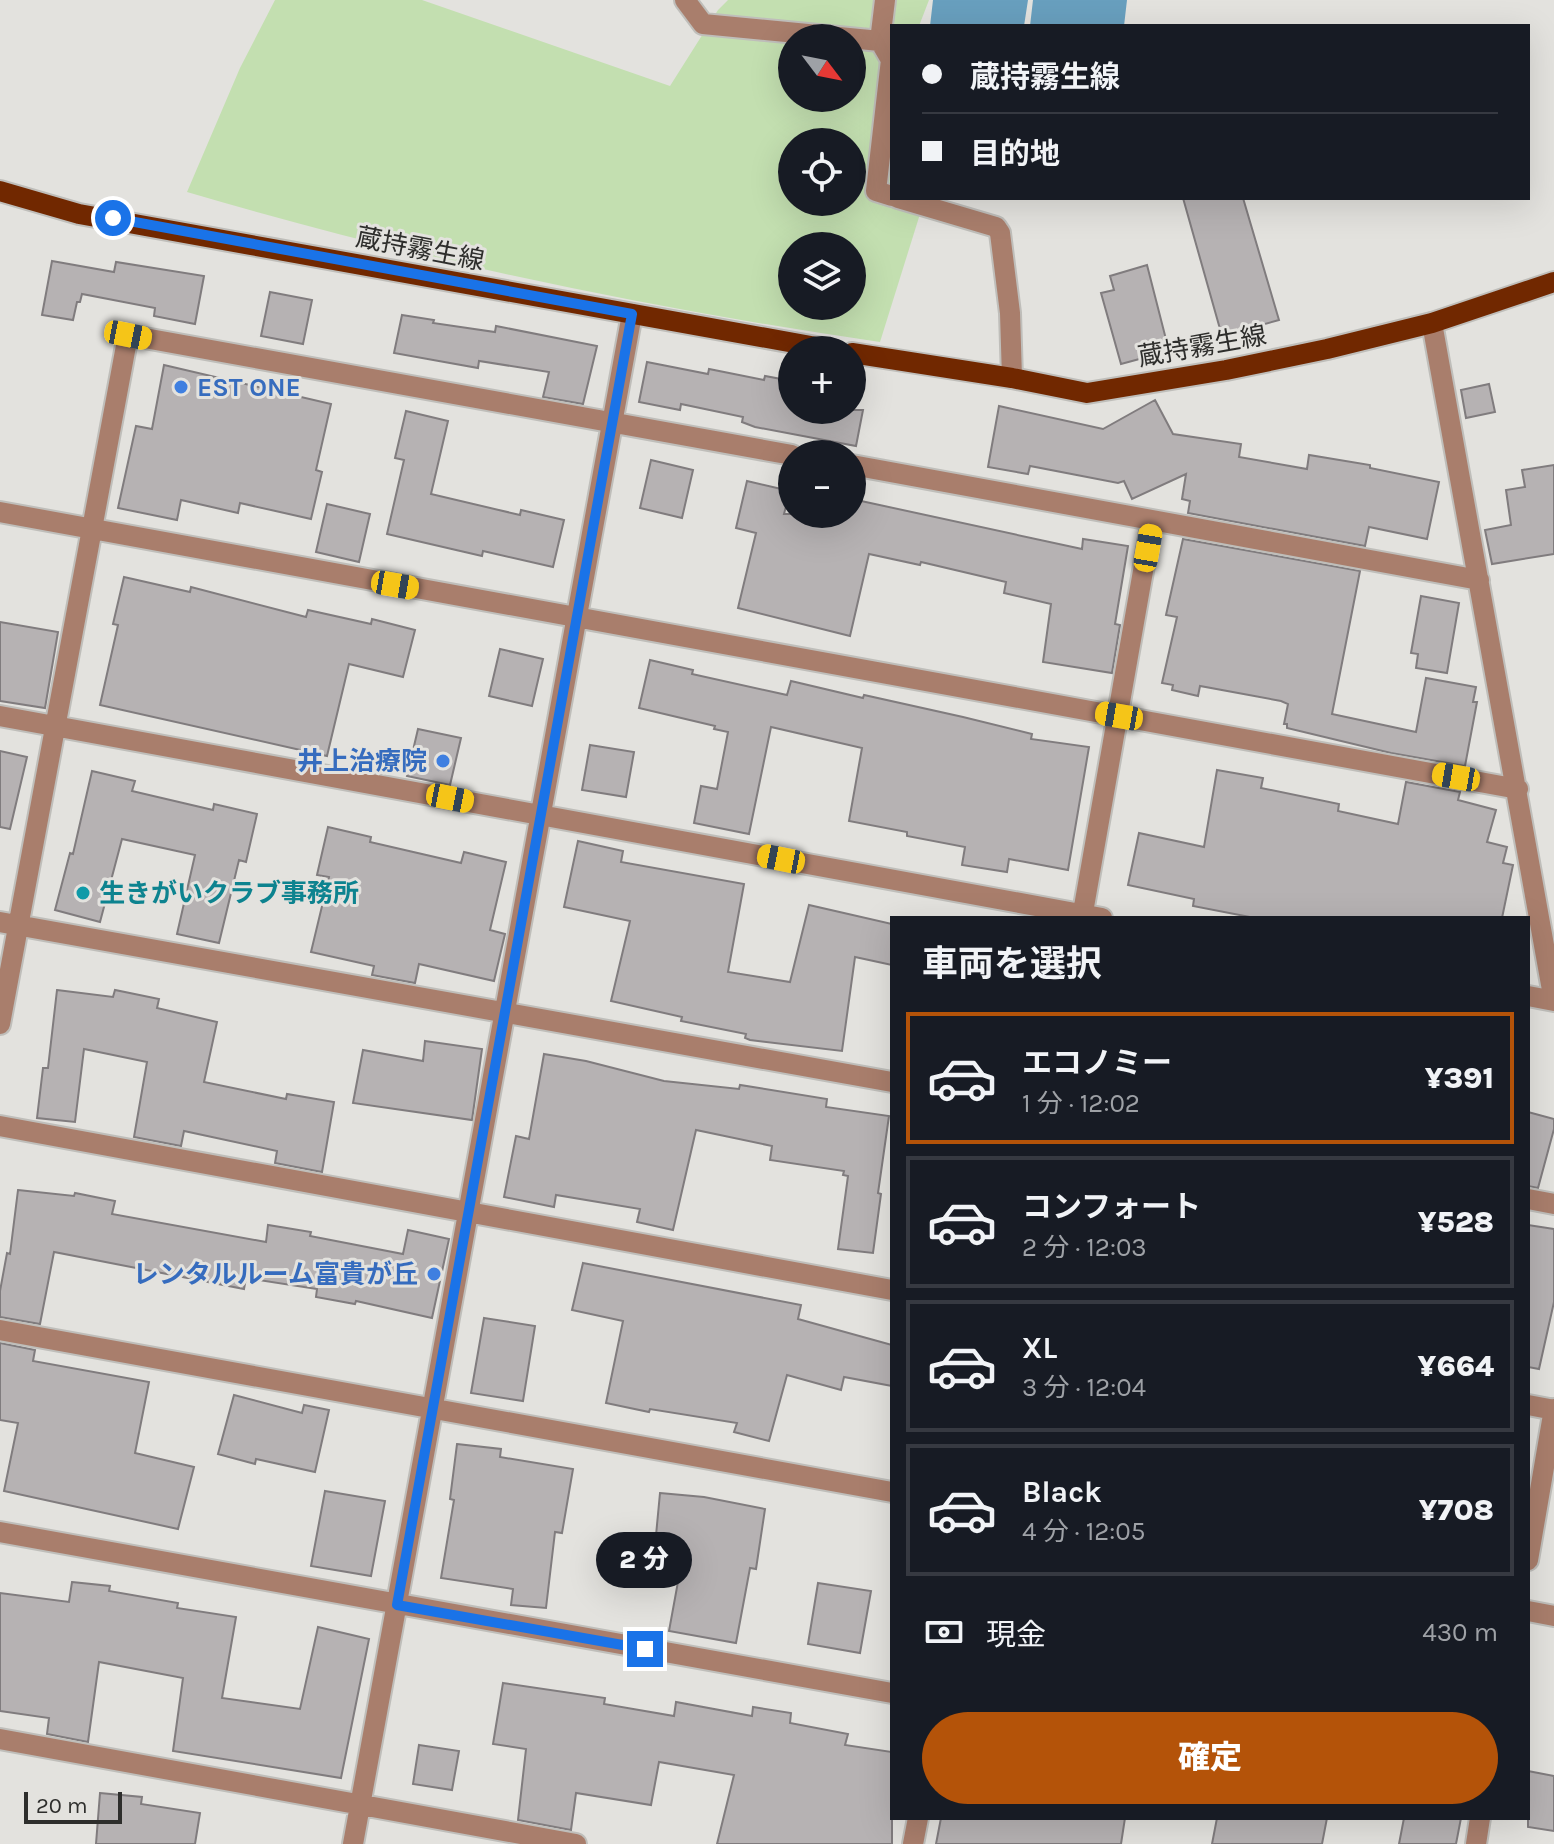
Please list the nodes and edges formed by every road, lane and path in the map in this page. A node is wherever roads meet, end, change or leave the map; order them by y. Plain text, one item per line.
1 (685, 0) edge
2 (885, 0) edge
3 (880, 41) junction
4 (890, 58) edge
5 (890, 69) edge
6 (0, 191) edge
7 (890, 195) edge
8 (905, 200) edge
9 (1554, 282) edge
10 (632, 314) junction
11 (1432, 323) junction
12 (778, 340) edge
13 (866, 355) edge
14 (1012, 378) junction
15 (612, 422) junction
16 (778, 452) edge
17 (866, 468) edge
18 (0, 512) edge
19 (1152, 520) junction
20 (90, 529) junction
21 (1479, 580) junction
22 (577, 619) junction
23 (0, 716) edge
24 (1119, 716) junction
25 (57, 726) junction
26 (1518, 789) junction
27 (540, 815) junction
28 (1084, 916) edge
29 (1089, 916) edge
30 (9, 924) edge
31 (1530, 996) edge
32 (504, 1013) junction
33 (0, 1024) edge
34 (890, 1082) edge
35 (0, 1126) edge
36 (1530, 1199) edge
37 (1554, 1204) edge
38 (470, 1212) junction
39 (890, 1290) edge
40 (0, 1330) edge
41 (1530, 1405) edge
42 (433, 1408) junction
43 (1554, 1410) edge
44 (890, 1492) edge
45 (0, 1532) edge
46 (1530, 1548) edge
47 (397, 1605) junction
48 (1530, 1611) edge
49 (1554, 1616) edge
50 (890, 1693) edge
51 (0, 1739) edge
52 (360, 1805) junction
53 (918, 1820) edge
54 (1480, 1820) edge
55 (353, 1844) edge
56 (576, 1844) edge
57 (913, 1844) edge
58 (1476, 1844) edge

1 - 3 street
2 - 3 street
3 - 4 street
5 - 7 street
6 - 10 main road, 蔵持霧生線
8 - 14 street
9 - 11 main road, 蔵持霧生線
10 - 12 main road, 蔵持霧生線
10 - 15 street
11 - 14 main road, 蔵持霧生線
11 - 21 street
13 - 14 main road, 蔵持霧生線
15 - 16 street
15 - 20 street
15 - 22 street
17 - 19 street
18 - 20 street
19 - 21 street
19 - 24 street
20 - 22 street
20 - 25 street
21 - 26 street
22 - 24 street
22 - 27 street
23 - 25 street
24 - 26 street
24 - 29 street
25 - 27 street
25 - 30 street
26 - 31 street
27 - 28 street
27 - 32 street
30 - 32 street
30 - 33 street
32 - 34 street
32 - 38 street
35 - 38 street
36 - 37 street
38 - 39 street
38 - 42 street
40 - 42 street
41 - 43 street
42 - 44 street
42 - 47 street
43 - 46 street
45 - 47 street
47 - 50 street
47 - 52 street
48 - 49 street
51 - 52 street
52 - 55 street
52 - 56 street
53 - 57 street
54 - 58 street

